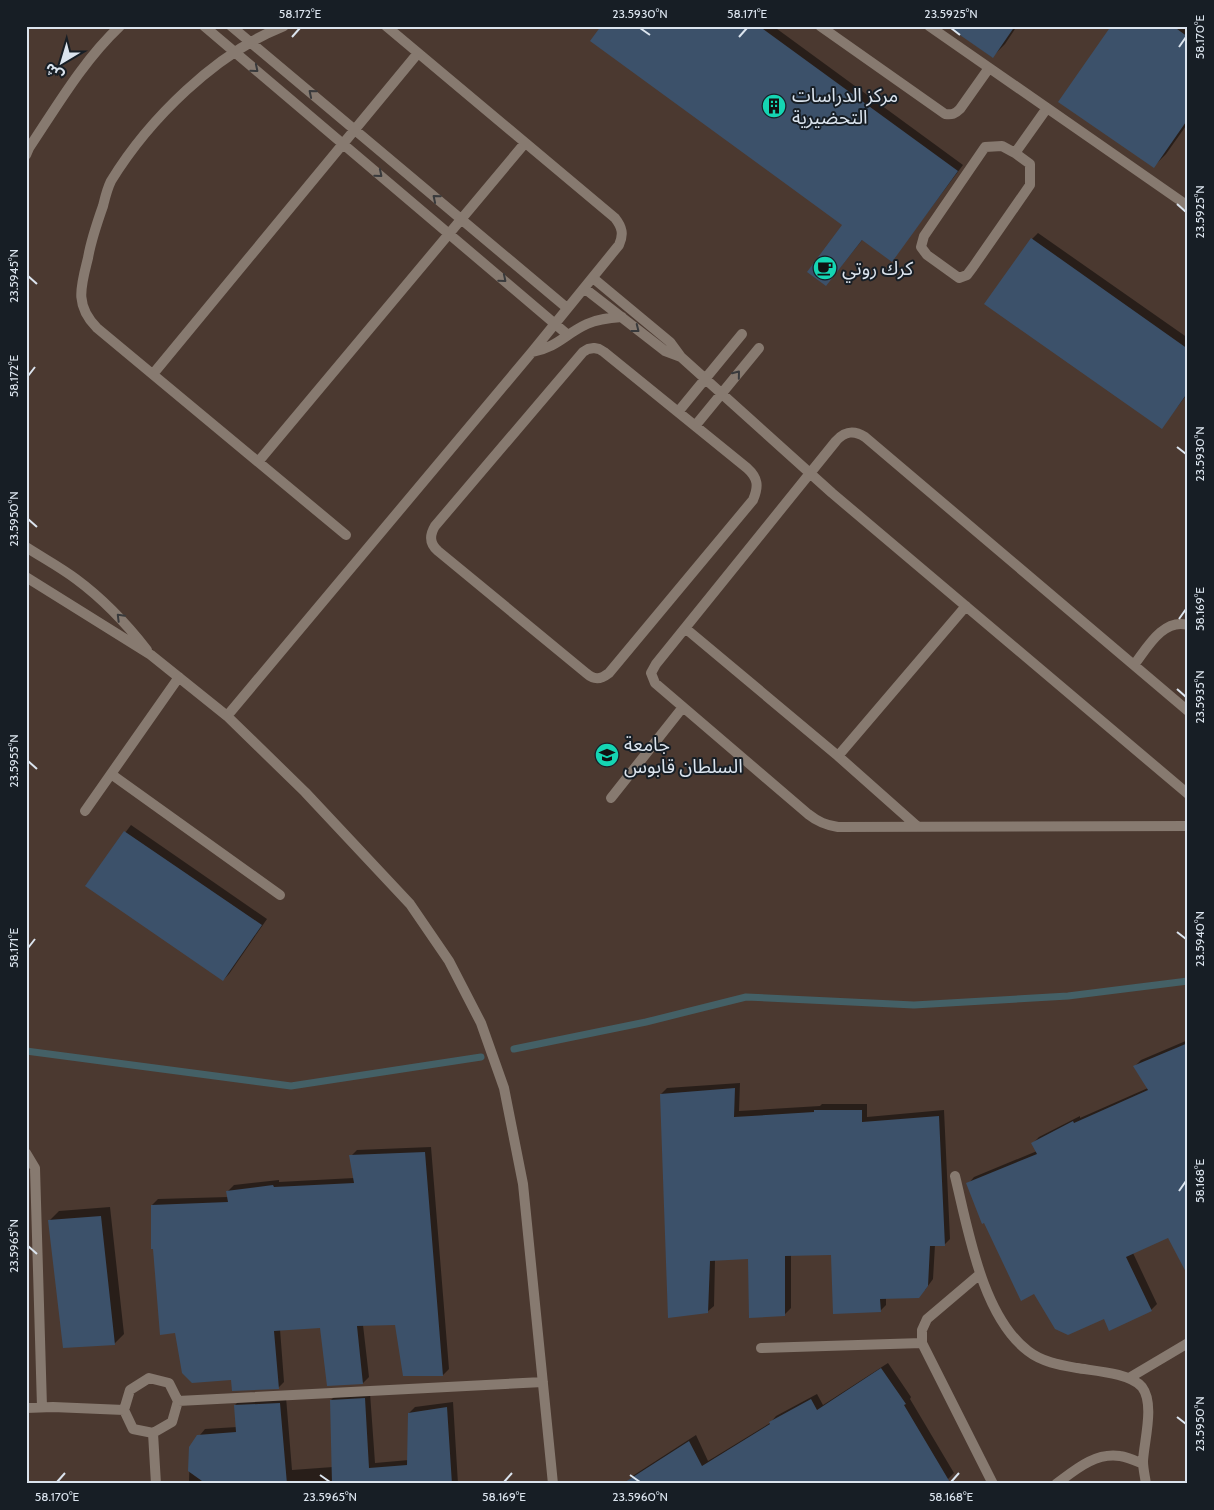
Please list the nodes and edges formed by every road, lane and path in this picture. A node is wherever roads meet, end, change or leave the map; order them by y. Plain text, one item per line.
1 (120, 26) edge
2 (204, 26) edge
3 (231, 26) edge
4 (284, 26) edge
5 (386, 26) edge
6 (820, 26) edge
7 (928, 26) edge
8 (251, 42) junction
9 (235, 52) junction
10 (418, 53) junction
11 (989, 68) junction
12 (1047, 108) junction
13 (355, 129) junction
14 (525, 142) junction
15 (342, 144) junction
16 (1015, 153) junction
17 (26, 155) edge
18 (1188, 206) edge
19 (461, 219) junction
20 (449, 234) junction
21 (593, 278) junction
22 (584, 288) junction
23 (568, 308) junction
24 (622, 318) junction
25 (555, 324) junction
26 (742, 334) dead end
27 (568, 335) junction
28 (759, 348) dead end
29 (532, 352) junction
30 (681, 357) junction
31 (153, 374) junction
32 (706, 378) junction
33 (722, 392) junction
34 (678, 412) junction
35 (695, 426) junction
36 (258, 462) junction
37 (810, 473) junction
38 (346, 535) dead end
39 (26, 547) edge
40 (26, 577) edge
41 (966, 606) junction
42 (1188, 625) edge
43 (685, 628) junction
44 (151, 655) junction
45 (1134, 665) junction
46 (179, 677) junction
47 (683, 707) junction
48 (1188, 711) edge
49 (227, 716) junction
50 (838, 756) junction
51 (112, 774) junction
52 (1188, 794) edge
53 (611, 798) dead end
54 (85, 811) dead end
55 (918, 826) junction
56 (1188, 826) edge
57 (280, 895) dead end
58 (26, 1153) edge
59 (955, 1176) dead end
60 (980, 1274) junction
61 (922, 1342) junction
62 (1188, 1343) edge
63 (761, 1348) dead end
64 (1129, 1378) junction
65 (543, 1382) junction
66 (178, 1402) junction
67 (42, 1407) junction
68 (26, 1408) edge
69 (124, 1410) junction
70 (153, 1433) junction
71 (1143, 1464) junction
72 (156, 1484) edge
73 (553, 1484) edge
74 (993, 1484) edge
75 (1056, 1484) edge
76 (1146, 1484) edge

1 - 17 lane
2 - 9 lane
3 - 8 lane
4 - 8 lane
5 - 10 lane
6 - 11 lane
7 - 11 lane
8 - 9 lane
13 -> 8 lane
9 -> 15 lane
9 - 31 lane
10 - 13 lane
10 - 14 lane
11 - 12 lane
12 - 16 lane
12 - 18 lane
13 - 15 lane
19 -> 13 lane
14 - 19 lane
14 - 21 lane
15 -> 20 lane
15 - 31 lane
16 - 16 lane
19 - 20 lane
19 - 23 lane
20 -> 25 lane
20 - 36 lane
21 - 22 lane
21 - 30 lane
22 - 23 lane
22 - 24 lane
23 - 25 lane
24 - 27 lane
24 -> 30 lane
25 - 27 lane
25 - 29 lane
26 - 32 lane
27 - 29 lane
33 -> 28 lane
29 - 49 lane
30 - 32 lane
31 - 36 lane
32 - 33 lane
32 - 34 lane
33 - 35 lane
33 - 37 lane
34 - 35 lane
34 - 35 lane
36 - 38 lane
37 - 41 lane
37 - 43 lane
37 - 45 lane
44 -> 39 lane
40 - 44 lane
41 - 50 lane
41 - 52 lane
42 - 45 lane
43 - 47 lane
43 - 50 lane
44 - 46 lane
45 - 48 lane
46 - 49 lane
46 - 51 lane
47 - 53 lane
47 - 55 lane
49 - 65 lane
50 - 55 lane
51 - 54 lane
51 - 57 lane
55 - 56 lane
58 - 67 lane
59 - 60 lane
60 - 61 lane
60 - 64 lane
61 - 63 lane
61 - 74 lane
62 - 64 lane
64 - 71 lane
65 - 66 lane
65 - 73 lane
66 - 69 lane
66 - 70 lane
67 - 68 lane
67 - 69 lane
69 - 70 lane
70 - 72 lane
71 - 75 lane
71 - 76 lane

